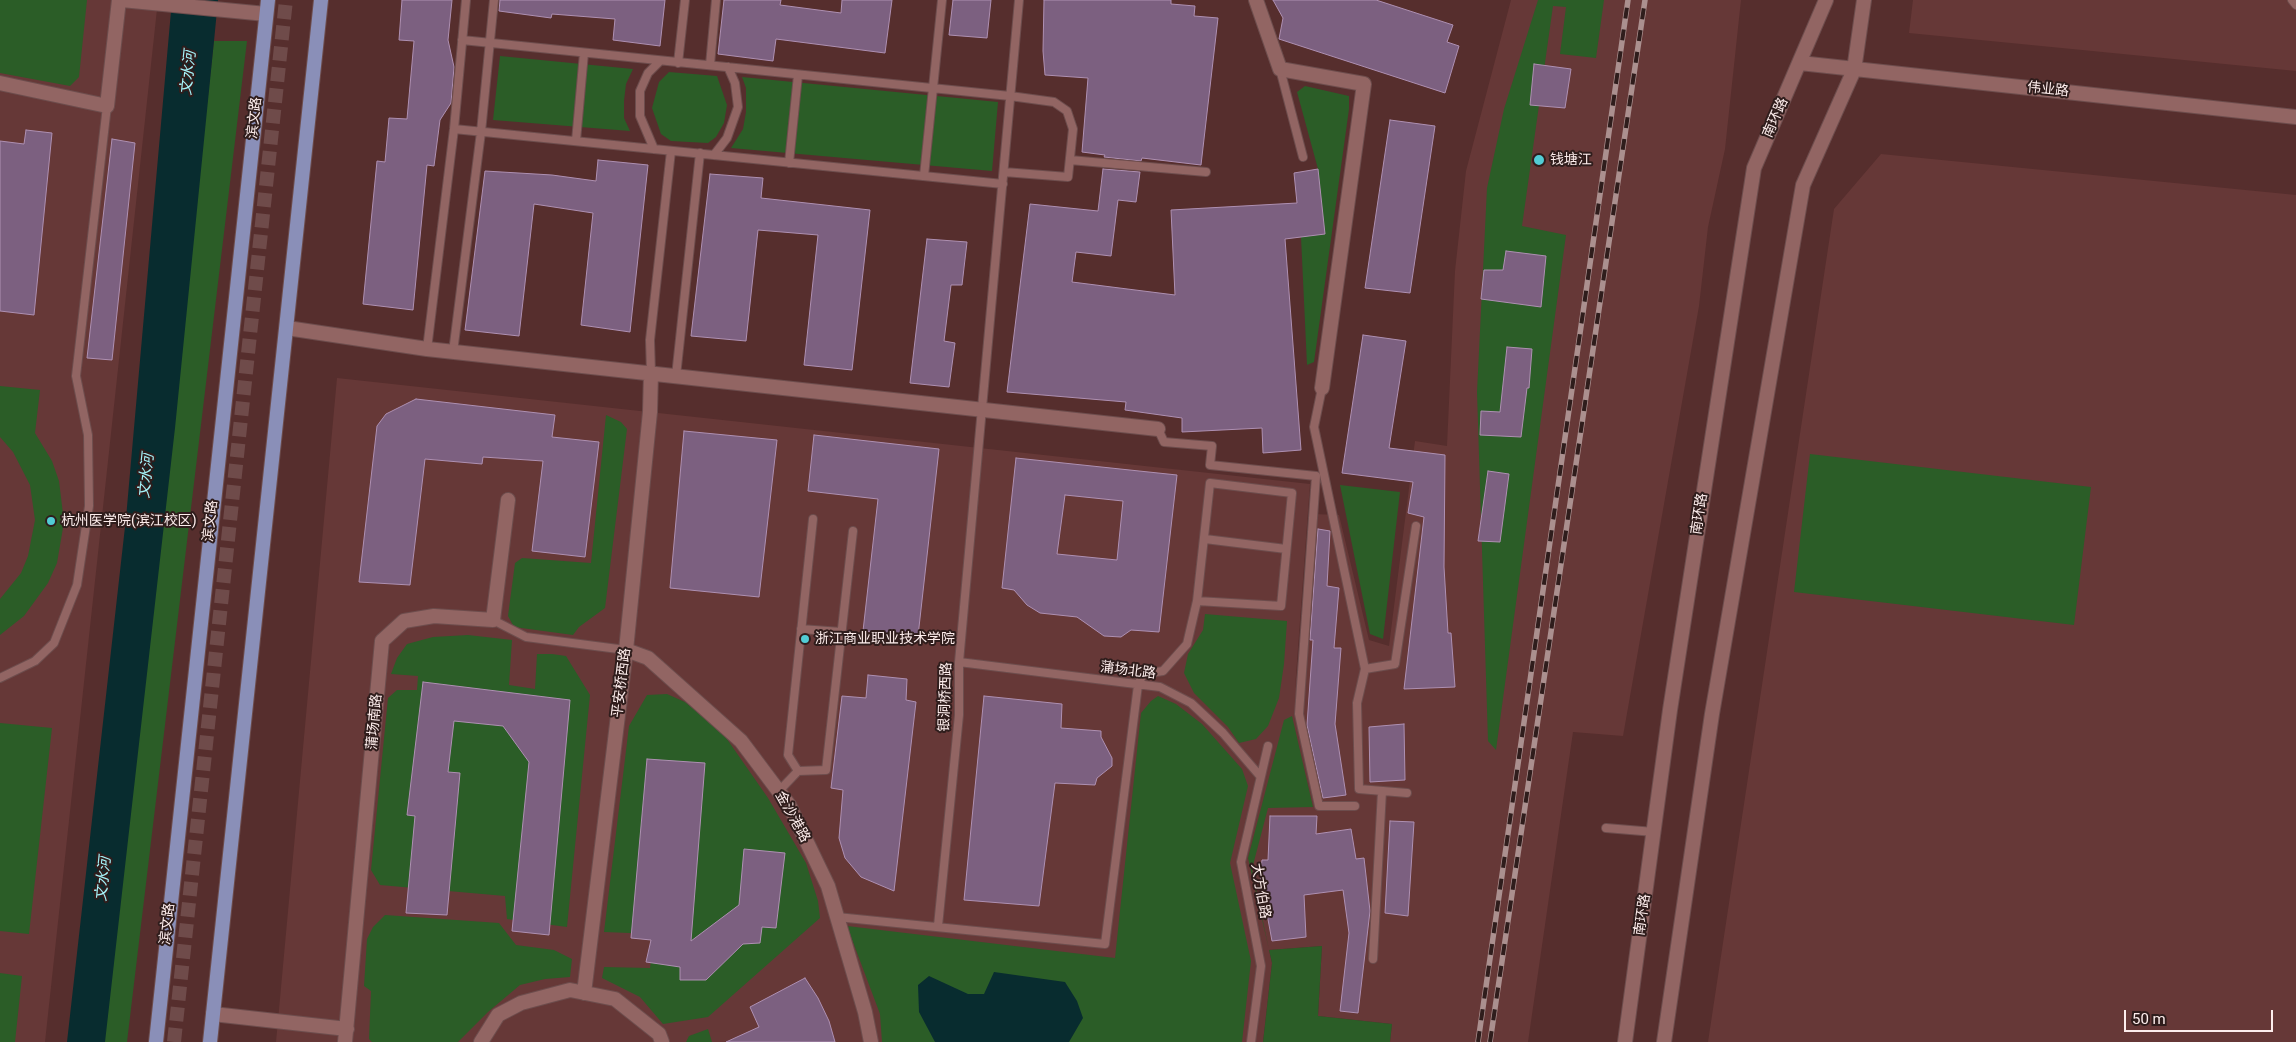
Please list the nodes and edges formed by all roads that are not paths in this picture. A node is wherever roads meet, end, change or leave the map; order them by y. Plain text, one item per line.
1 (120, 0) edge
2 (321, 0) edge
3 (466, 0) edge
4 (494, 0) edge
5 (685, 0) edge
6 (716, 0) edge
7 (942, 0) edge
8 (1019, 0) edge
9 (1256, 0) edge
10 (1826, 0) edge
11 (1864, 0) edge
12 (2292, 0) edge
13 (2296, 5) edge
14 (267, 7) edge
15 (462, 40) junction
16 (489, 42) junction
17 (584, 53) junction
18 (660, 61) junction
19 (678, 63) junction
20 (1800, 63) junction
21 (710, 65) junction
22 (728, 67) junction
23 (1280, 69) junction
24 (1854, 70) junction
25 (798, 74) junction
26 (0, 83) edge
27 (933, 88) junction
28 (1010, 96) junction
29 (107, 106) junction
30 (2296, 117) edge
31 (454, 129) junction
32 (481, 132) junction
33 (576, 141) junction
34 (654, 149) junction
35 (671, 151) junction
36 (700, 153) junction
37 (714, 155) junction
38 (1303, 157) dead end
39 (1070, 160) junction
40 (789, 162) junction
41 (1004, 172) junction
42 (1206, 172) dead end
43 (924, 176) junction
44 (1004, 184) junction
45 (287, 328) junction
46 (427, 349) junction
47 (453, 352) junction
48 (652, 373) junction
49 (676, 376) junction
50 (1322, 388) joint
51 (983, 410) junction
52 (1158, 429) joint
53 (508, 500) dead end
54 (813, 519) dead end
55 (1416, 526) dead end
56 (853, 531) dead end
57 (1204, 539) junction
58 (1286, 549) junction
59 (1197, 601) junction
60 (493, 620) junction
61 (802, 629) junction
62 (842, 632) junction
63 (626, 650) junction
64 (959, 662) junction
65 (1365, 669) junction
66 (0, 678) edge
67 (1138, 685) junction
68 (1268, 746) dead end
69 (798, 771) junction
70 (1260, 776) junction
71 (779, 791) junction
72 (1382, 791) junction
73 (1407, 793) dead end
74 (1355, 806) dead end
75 (1606, 828) dead end
76 (1654, 832) junction
77 (837, 917) junction
78 (938, 926) junction
79 (1373, 959) dead end
80 (584, 993) junction
81 (213, 1014) junction
82 (346, 1035) edge
83 (156, 1042) edge
84 (210, 1042) edge
85 (481, 1042) edge
86 (662, 1042) edge
87 (870, 1042) edge
88 (1252, 1042) edge
89 (1625, 1042) edge
90 (1664, 1042) edge

1 - 14 street
1 - 29 street
2 - 45 main road
3 - 15 lane
4 - 16 lane
5 - 19 lane
6 - 21 lane
7 - 27 lane
8 - 28 lane, 银洞桥西路
9 - 23 street
10 - 20 street, 南环路
11 - 24 street
12 - 13 lane
14 - 83 main road, 滨文路
15 - 16 lane
15 - 31 lane
16 - 17 lane
16 - 32 lane
17 - 18 lane
17 - 33 lane
18 - 19 lane
18 - 34 lane
19 - 21 lane
20 - 24 street, 伟业路
20 - 76 street, 南环路
21 - 22 lane
22 - 25 lane
22 - 37 lane
23 - 38 lane
23 - 50 street
24 - 30 street, 伟业路
24 - 90 street
25 - 27 lane
25 - 40 lane
26 - 29 street
27 - 28 lane
27 - 43 lane
28 - 39 lane
28 - 41 lane, 银洞桥西路
29 - 66 lane
31 - 32 lane
31 - 46 lane
32 - 33 lane
32 - 47 lane
33 - 34 lane
34 - 35 lane
35 - 36 lane
35 - 48 lane
36 - 37 lane
36 - 49 lane
37 - 40 lane
39 - 41 lane
39 - 42 lane
40 - 43 lane
41 - 44 lane, 银洞桥西路
43 - 44 lane
44 - 51 lane, 银洞桥西路
45 - 46 street
45 - 81 main road
46 - 47 street
47 - 48 street
48 - 49 street
48 - 63 street, 平安桥西路
49 - 51 street
50 - 65 lane
51 - 52 street
51 - 64 lane, 银洞桥西路
52 - 74 lane
53 - 60 street
54 - 61 lane
55 - 65 lane
56 - 62 lane
57 - 58 lane
57 - 58 lane
57 - 59 lane
58 - 59 lane
59 - 67 lane
60 - 63 lane
60 - 82 street, 蒲场南路
61 - 62 lane
61 - 69 lane
62 - 69 lane
63 - 71 street, 金沙港路
63 - 80 street, 平安桥西路
64 - 67 lane, 蒲场北路
64 - 78 lane, 银洞桥西路
65 - 72 lane
67 - 70 lane, 蒲场北路
67 - 78 lane
68 - 70 lane, 大方伯路
69 - 71 lane
70 - 88 lane, 大方伯路
71 - 77 street, 金沙港路
72 - 73 lane
72 - 79 lane
75 - 76 lane
76 - 89 street, 南环路
77 - 78 lane
77 - 87 street, 金沙港路
80 - 85 street
80 - 86 street
81 - 82 street
81 - 84 main road

